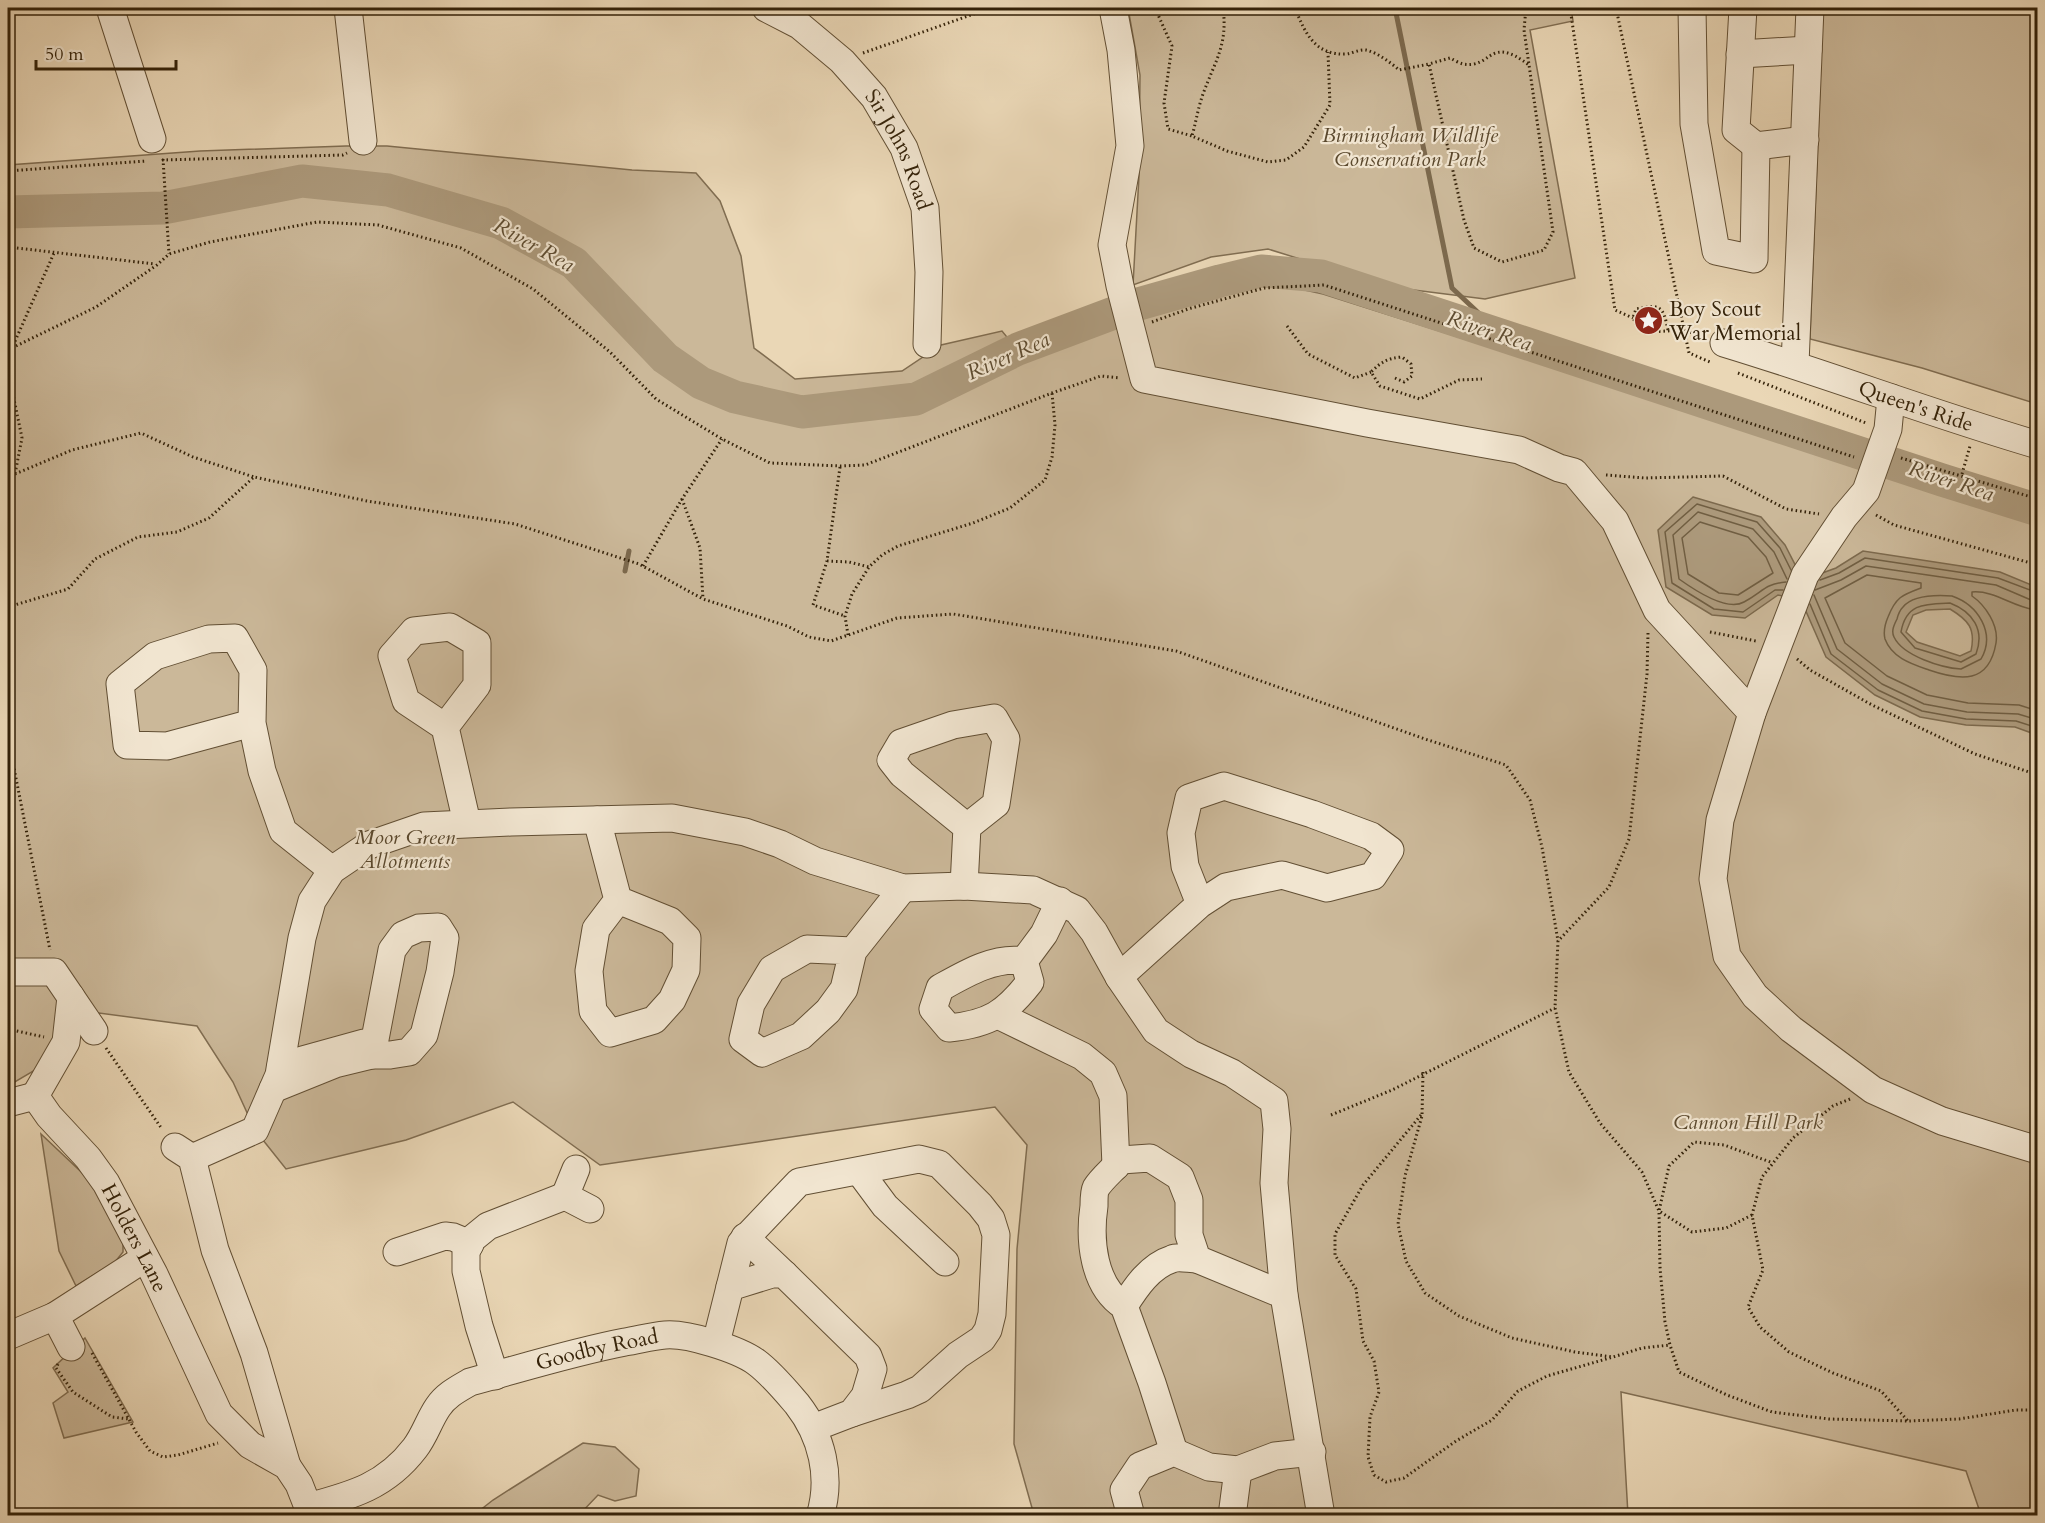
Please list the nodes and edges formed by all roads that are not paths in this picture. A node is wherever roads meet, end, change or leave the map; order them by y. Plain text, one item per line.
1 (110, 8) edge
2 (348, 8) edge
3 (766, 8) edge
4 (1113, 8) edge
5 (1692, 8) edge
6 (1743, 8) edge
7 (1810, 8) edge
8 (1808, 50) junction
9 (1740, 54) junction
10 (1804, 140) junction
11 (363, 141) road end
12 (1756, 146) junction
13 (158, 150) road end
14 (927, 344) dead end
15 (1717, 352) road end
16 (1795, 364) junction
17 (1891, 398) junction
18 (2037, 445) edge
19 (1752, 712) junction
20 (252, 723) junction
21 (445, 727) dead end
22 (597, 820) junction
23 (467, 823) junction
24 (967, 827) junction
25 (332, 870) junction
26 (964, 886) junction
27 (903, 888) junction
28 (618, 900) junction
29 (1060, 901) junction
30 (1200, 904) junction
31 (853, 951) dead end
32 (1024, 961) junction
33 (8, 972) edge
34 (1119, 977) junction
35 (71, 997) junction
36 (998, 1015) junction
37 (94, 1031) road end
38 (372, 1055) dead end
39 (277, 1077) junction
40 (35, 1096) junction
41 (8, 1103) edge
42 (2037, 1150) edge
43 (1116, 1166) junction
44 (576, 1169) dead end
45 (859, 1171) junction
46 (564, 1196) junction
47 (590, 1209) dead end
48 (745, 1237) junction
49 (470, 1244) junction
50 (397, 1252) dead end
51 (145, 1258) junction
52 (1197, 1259) junction
53 (945, 1262) dead end
54 (784, 1274) junction
55 (730, 1287) junction
56 (1284, 1294) junction
57 (1124, 1306) junction
58 (55, 1316) junction
59 (8, 1336) edge
60 (716, 1343) junction
61 (71, 1347) road end
62 (868, 1356) junction
63 (495, 1376) junction
64 (907, 1395) junction
65 (852, 1413) junction
66 (813, 1428) junction
67 (1174, 1452) junction
68 (1312, 1452) junction
69 (287, 1466) junction
70 (1238, 1470) junction
71 (309, 1511) edge
72 (820, 1515) edge
73 (1131, 1515) edge
74 (1232, 1515) edge
75 (1322, 1515) edge

1 - 13 street
2 - 11 street
3 - 14 street, Sir Johns Road
4 - 19 street
5 - 12 street
6 - 9 street
7 - 8 street
8 - 9 street
8 - 10 street
9 - 12 street
10 - 12 street
10 - 16 street
15 - 16 street, Queen's Ride
16 - 17 street, Queen's Ride
17 - 18 street, Queen's Ride
17 - 19 street
19 - 42 street
20 - 20 street
20 - 25 street
21 - 23 street
22 - 23 street
22 - 27 street
22 - 28 street
23 - 25 street
24 - 24 street
24 - 26 street
25 - 39 street
26 - 27 street
26 - 29 street
27 - 31 street
28 - 28 street
29 - 32 street
29 - 34 street
30 - 30 street
30 - 34 street
32 - 36 street
32 - 36 street
33 - 35 street
34 - 56 street
35 - 37 street
35 - 40 street
36 - 43 street
38 - 39 street
39 - 69 street
40 - 41 street
40 - 51 street, Holders Lane
43 - 52 street
43 - 57 street
44 - 46 street
45 - 48 street
45 - 53 street
45 - 64 street
46 - 47 street
46 - 49 street
48 - 54 street
48 - 55 street
49 - 50 street
49 - 63 street
51 - 58 street
51 - 69 street, Holders Lane
52 - 56 street
52 - 57 street
54 - 55 street
54 - 62 street
55 - 60 street
56 - 68 street
57 - 67 street
58 - 59 street
58 - 61 street
60 - 63 street, Goodby Road
60 - 66 street, Goodby Road
62 - 64 street
62 - 65 street
63 - 71 street, Goodby Road
64 - 65 street
65 - 66 street
66 - 72 street, Goodby Road
67 - 70 street
67 - 73 street
68 - 70 street
68 - 75 street
69 - 71 street
70 - 74 street

